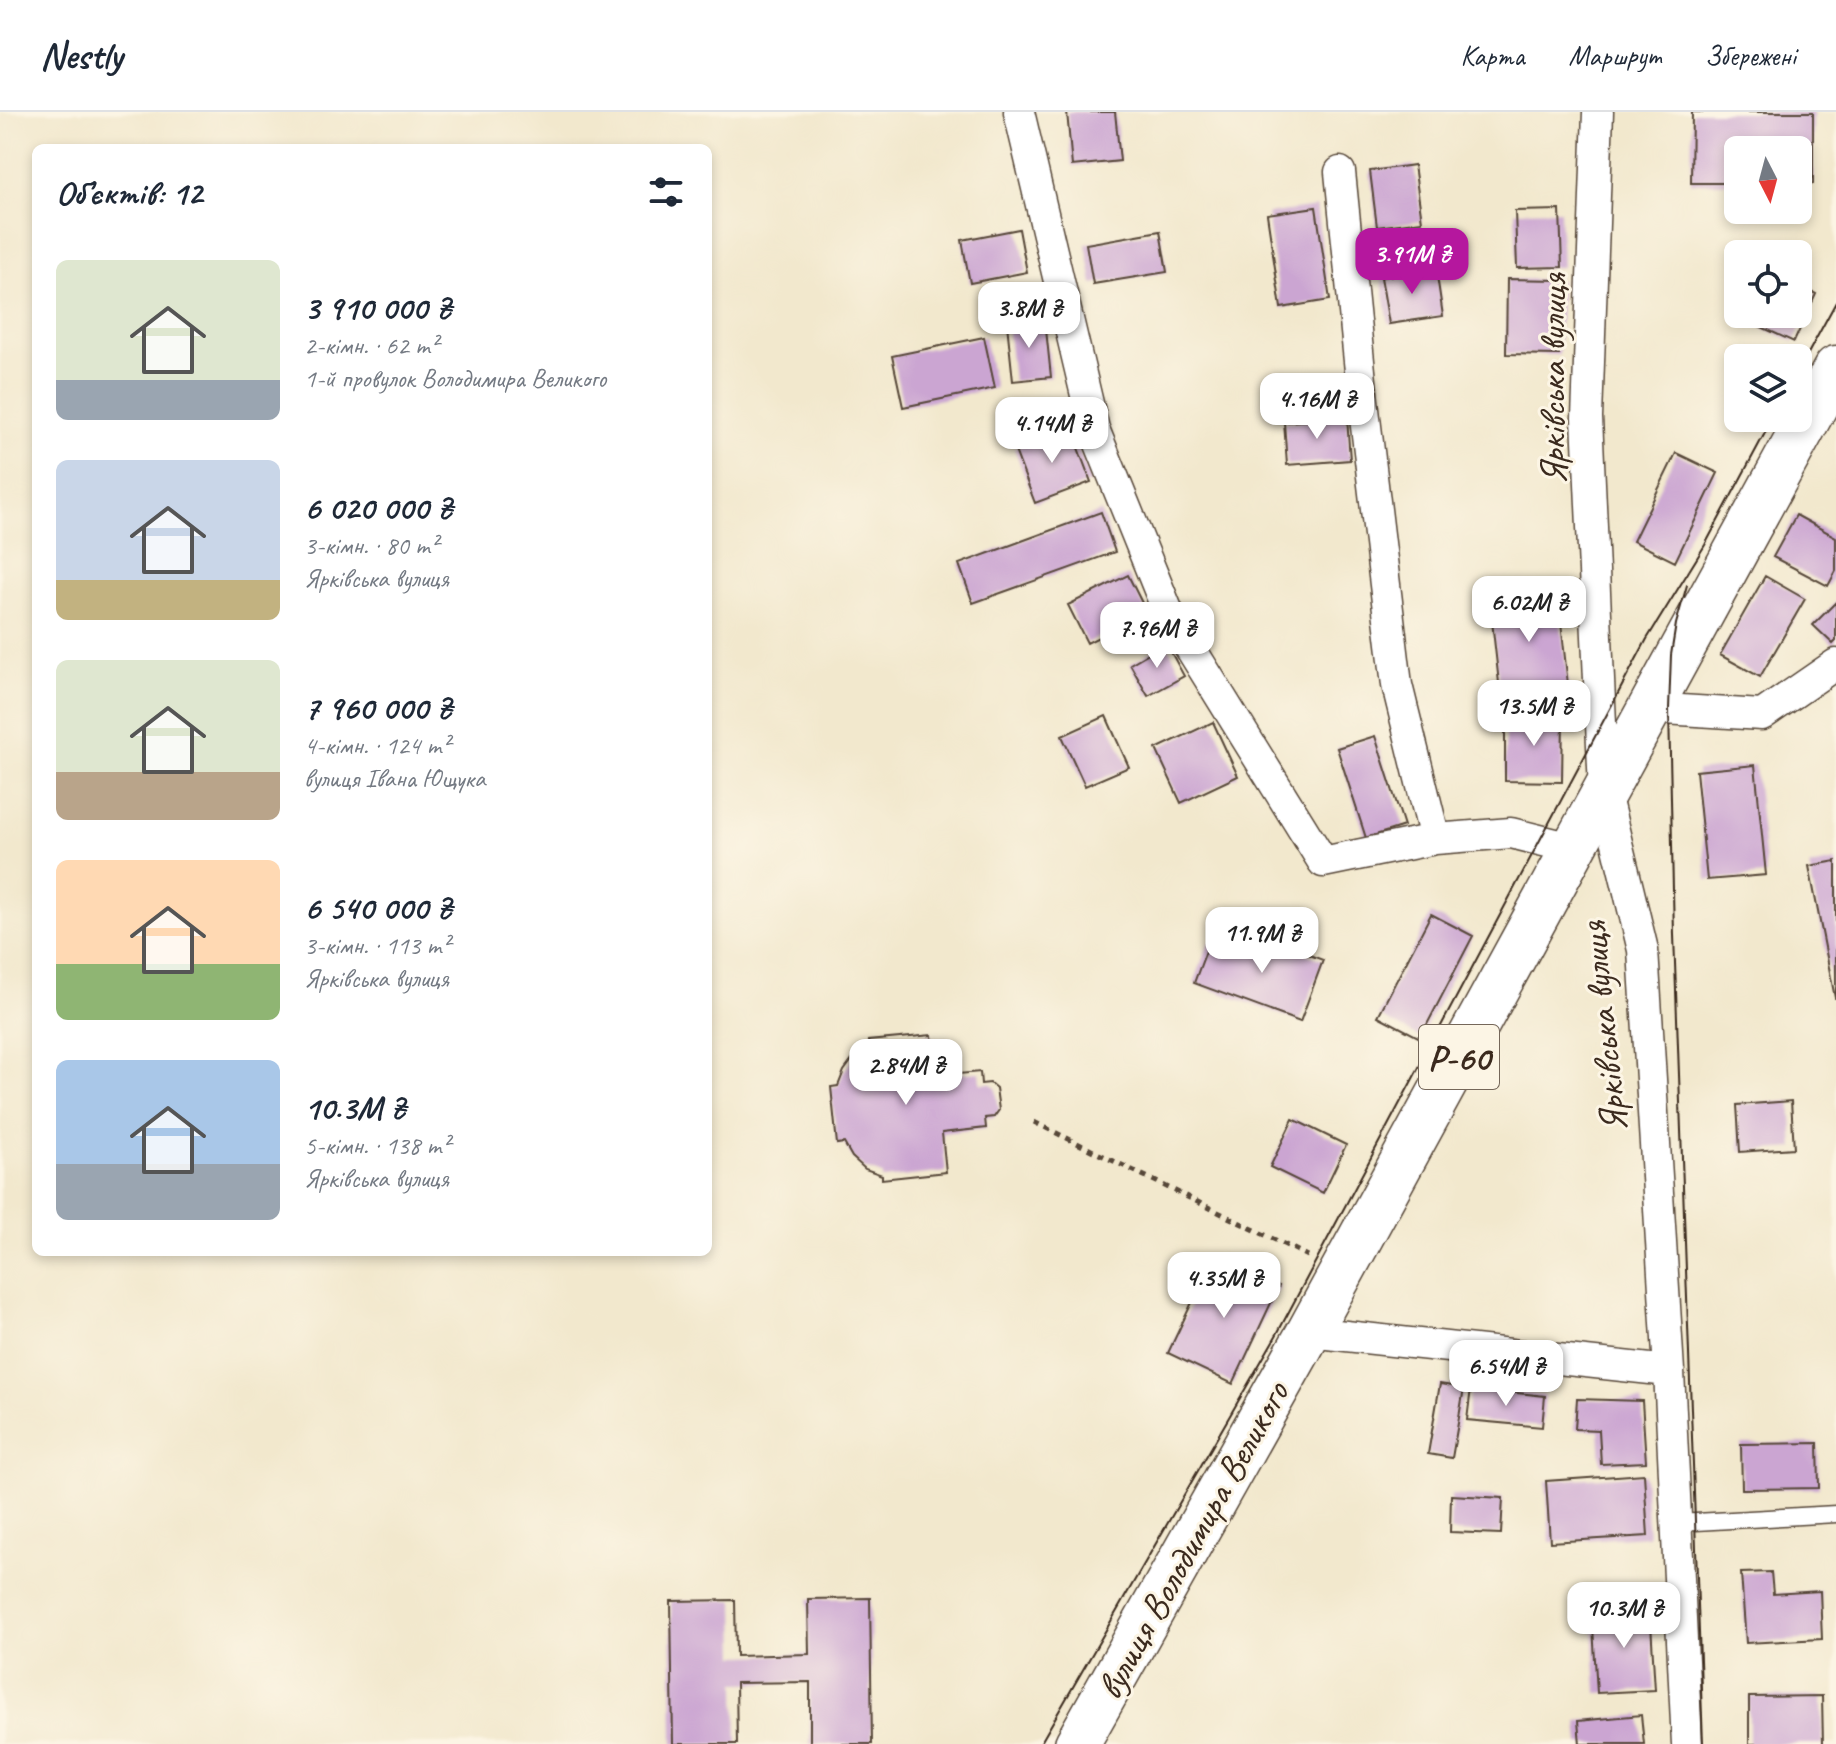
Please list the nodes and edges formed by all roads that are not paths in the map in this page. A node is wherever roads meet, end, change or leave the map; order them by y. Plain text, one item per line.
1 (1019, 112) edge
2 (1598, 112) edge
3 (1340, 172) dead end
4 (1836, 368) edge
5 (1836, 664) edge
6 (1648, 708) junction
7 (1604, 789) junction
8 (1435, 839) junction
9 (1572, 848) junction
10 (1309, 1332) junction
11 (1669, 1371) junction
12 (1836, 1514) edge
13 (1678, 1523) junction
14 (1077, 1744) edge
15 (1687, 1744) edge

1 - 8 street
2 - 7 street, Ярківська вулиця
3 - 8 street
4 - 6 main road, вулиця Володимира Великого / Р-60
5 - 6 street
6 - 7 main road, вулиця Володимира Великого / Р-60
7 - 9 main road, вулиця Володимира Великого / Р-60
7 - 11 street, Ярківська вулиця
8 - 9 street
9 - 10 main road, вулиця Володимира Великого / Р-60
10 - 11 street
10 - 14 main road, вулиця Володимира Великого / Р-60
11 - 13 street, Ярківська вулиця
12 - 13 lane
13 - 15 street, Ярківська вулиця

